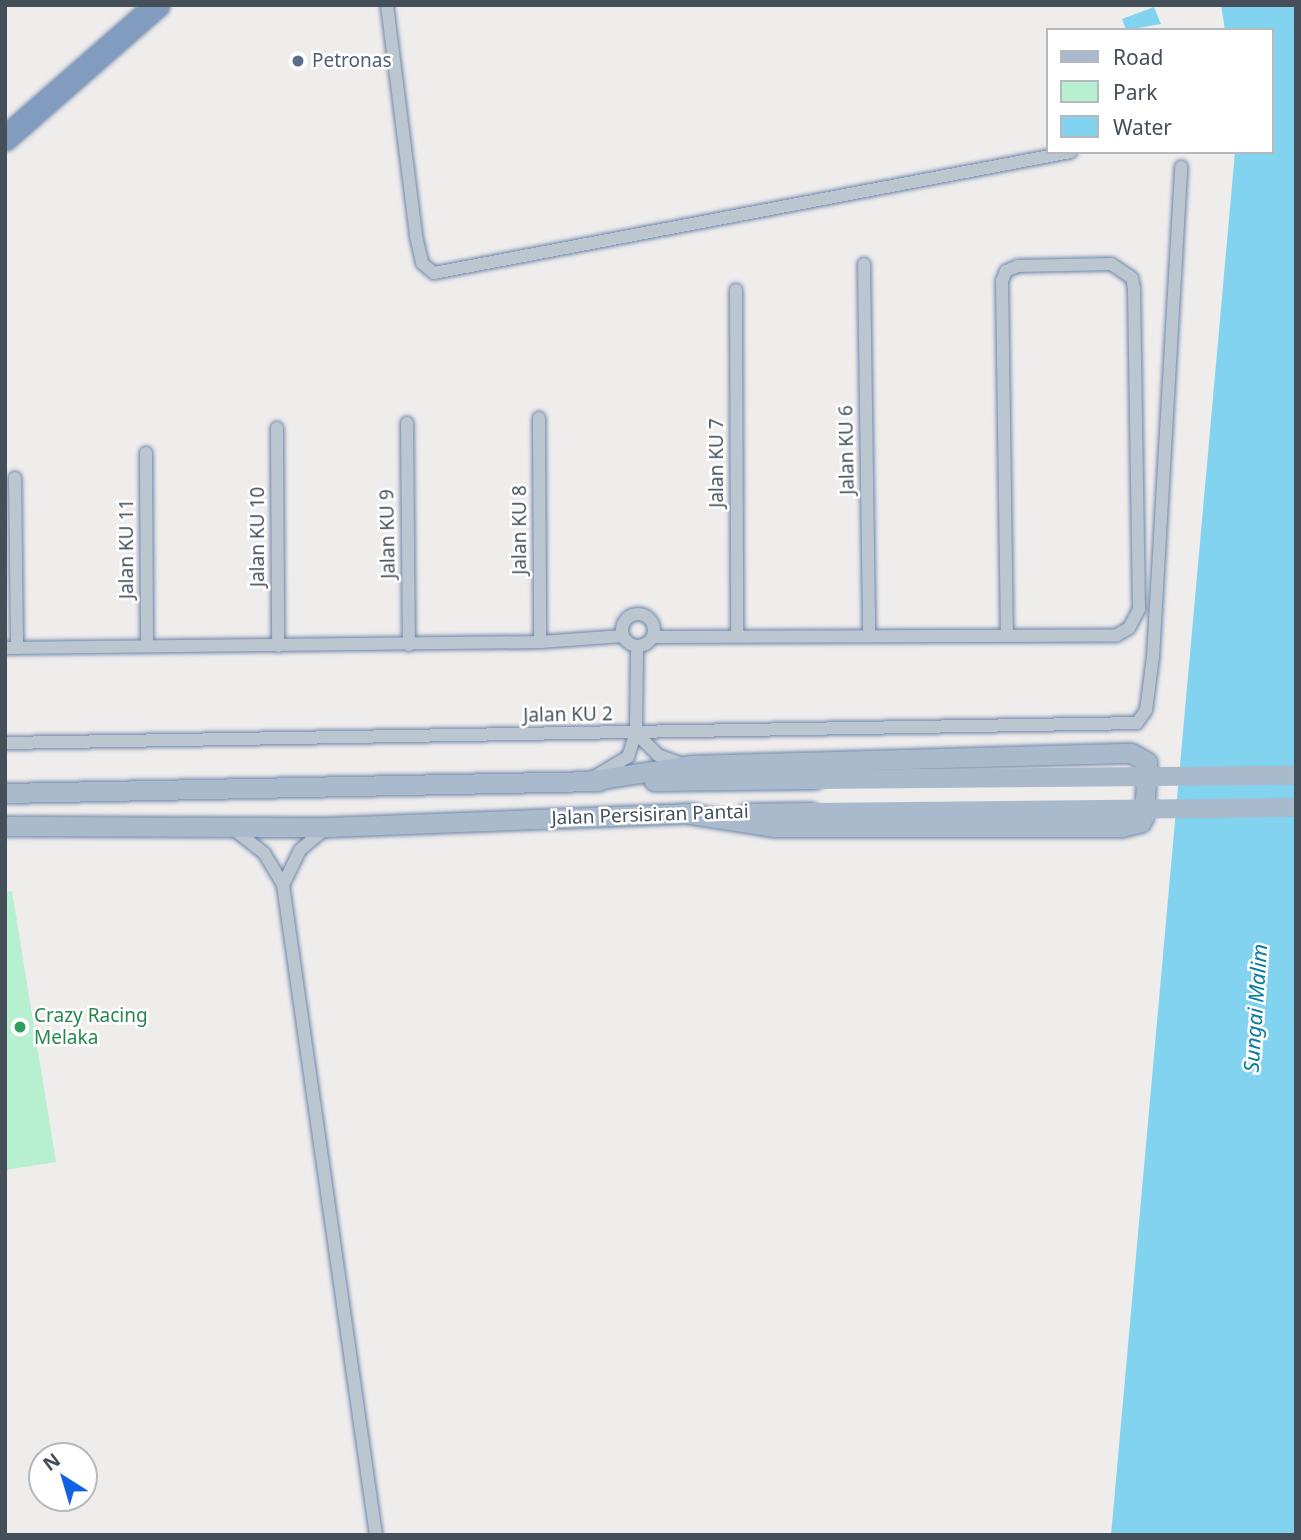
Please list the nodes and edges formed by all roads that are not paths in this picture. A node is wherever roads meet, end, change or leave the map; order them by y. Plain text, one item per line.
1 (157, 5) edge
2 (387, 5) edge
3 (5, 138) edge
4 (1060, 154) edge
5 (1181, 167) dead end
6 (864, 264) dead end
7 (736, 290) dead end
8 (539, 418) dead end
9 (407, 423) dead end
10 (277, 428) dead end
11 (146, 453) dead end
12 (15, 478) dead end
13 (1007, 633) junction
14 (869, 635) junction
15 (623, 636) junction
16 (737, 636) junction
17 (653, 637) junction
18 (540, 642) junction
19 (146, 645) junction
20 (409, 645) junction
21 (278, 646) junction
22 (637, 646) junction
23 (11, 648) edge
24 (636, 733) junction
25 (5, 743) edge
26 (691, 765) junction
27 (1296, 775) edge
28 (587, 781) junction
29 (5, 793) edge
30 (1296, 807) edge
31 (683, 813) junction
32 (5, 826) edge
33 (328, 827) junction
34 (232, 828) junction
35 (283, 885) junction
36 (376, 1535) edge

1 - 3 highway
2 - 4 street
5 - 24 street, Jalan KU 2
6 - 14 street, Jalan KU 6
7 - 16 street, Jalan KU 7
8 - 18 street, Jalan KU 8
9 - 20 street, Jalan KU 9
10 - 21 street, Jalan KU 10
11 - 19 street, Jalan KU 11
12 - 23 street
13 - 13 street
13 - 14 street
14 - 16 street
15 - 17 street
15 - 18 street
15 - 22 street
16 - 17 street
17 - 22 street
18 - 20 street
19 - 21 street
19 - 23 street
20 - 21 street
22 - 24 street
24 - 25 street, Jalan KU 2
24 - 26 street
24 - 28 street
26 - 28 main road
26 - 31 main road
27 - 28 main road, Jalan Persisiran Pantai, bridge
28 - 29 main road, Jalan Persisiran Pantai
30 - 31 main road, Jalan Persisiran Pantai, bridge
31 - 33 main road, Jalan Persisiran Pantai
32 - 34 main road, Jalan Persisiran Pantai
33 - 34 main road, Jalan Persisiran Pantai
33 - 35 street
34 - 35 street
35 - 36 street

